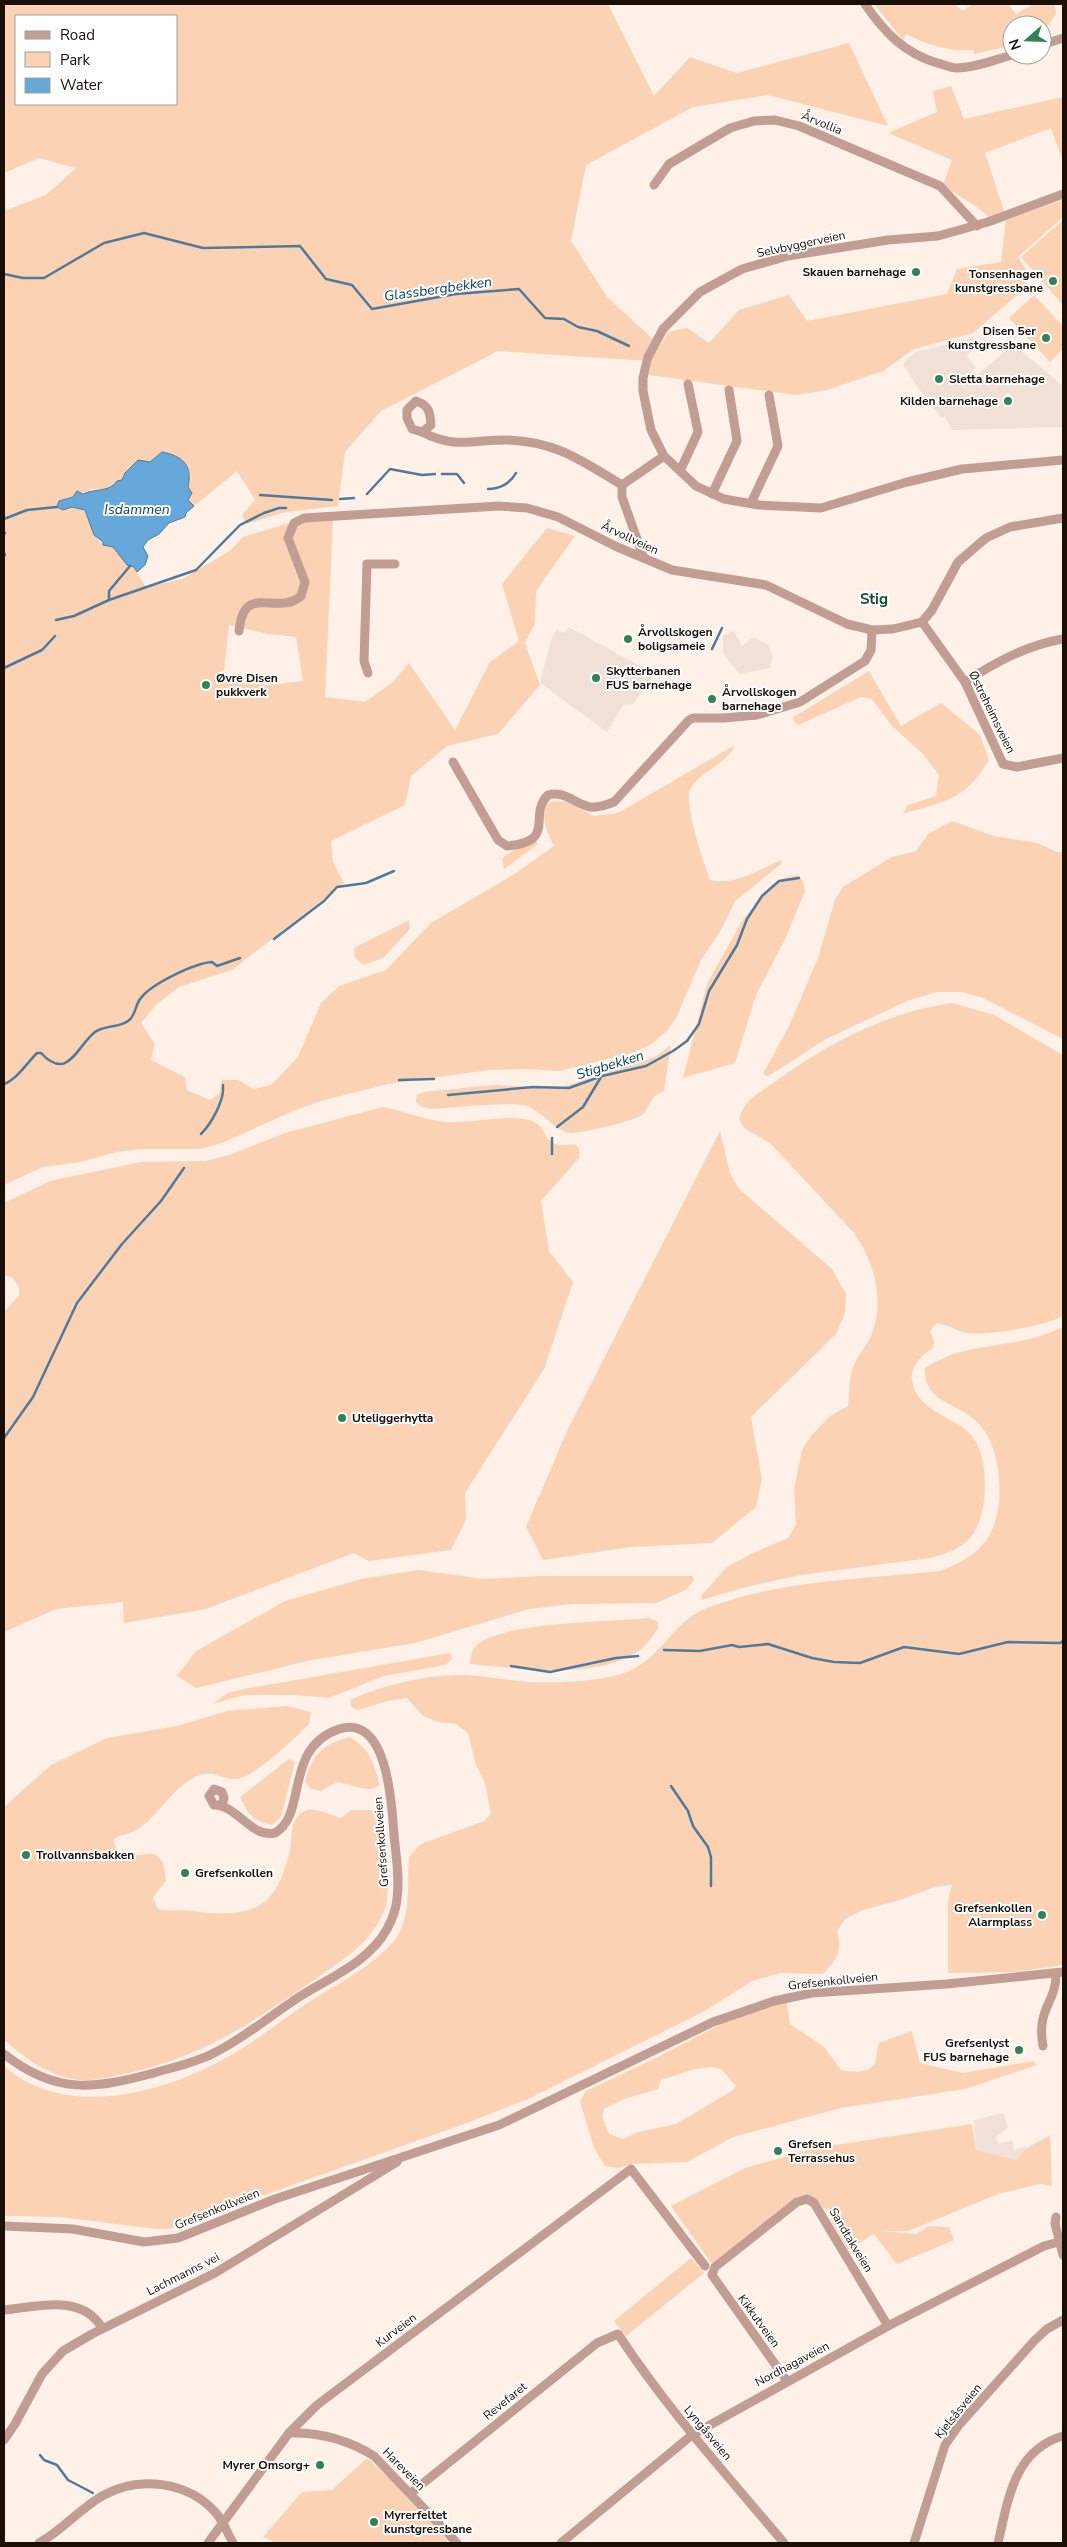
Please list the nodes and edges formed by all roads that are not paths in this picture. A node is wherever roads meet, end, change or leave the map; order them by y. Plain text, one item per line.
1 (864, 4) edge
2 (1002, 58) edge
3 (654, 185) dead end
4 (1063, 194) edge
5 (977, 226) junction
6 (688, 384) dead end
7 (729, 390) dead end
8 (769, 395) dead end
9 (422, 432) dead end
10 (664, 456) junction
11 (1063, 460) edge
12 (680, 471) junction
13 (622, 485) junction
14 (712, 494) junction
15 (751, 503) junction
16 (1063, 518) edge
17 (643, 556) junction
18 (395, 564) dead end
19 (922, 622) junction
20 (872, 630) junction
21 (239, 631) dead end
22 (1063, 638) edge
23 (368, 673) dead end
24 (965, 682) junction
25 (1063, 758) edge
26 (453, 762) dead end
27 (222, 1805) junction
28 (1060, 1973) edge
29 (1043, 2046) dead end
30 (4, 2054) edge
31 (378, 2170) junction
32 (1056, 2217) dead end
33 (4, 2226) edge
34 (1058, 2242) junction
35 (1063, 2255) edge
36 (704, 2266) dead end
37 (712, 2275) joint
38 (4, 2310) edge
39 (1063, 2320) edge
40 (888, 2326) junction
41 (102, 2328) junction
42 (618, 2334) joint
43 (787, 2381) junction
44 (289, 2433) junction
45 (692, 2434) junction
46 (1063, 2436) edge
47 (4, 2440) edge
48 (411, 2493) junction
49 (222, 2523) junction
50 (39, 2543) edge
51 (208, 2543) edge
52 (233, 2543) edge
53 (457, 2543) edge
54 (561, 2543) edge
55 (784, 2543) edge
56 (914, 2543) edge
57 (998, 2543) edge

1 - 2 street
3 - 5 street, Årvollia
4 - 5 street, Selvbyggerveien
5 - 10 street, Selvbyggerveien
6 - 12 street
7 - 14 street
8 - 15 street
9 - 13 street
10 - 12 street, Selvbyggerveien
10 - 13 street
11 - 15 street, Selvbyggerveien
12 - 14 street, Selvbyggerveien
13 - 17 street
14 - 15 street, Selvbyggerveien
16 - 19 street
17 - 20 street, Årvollveien
17 - 21 street, Årvollveien
18 - 23 street
19 - 20 street, Årvollveien
19 - 24 street, Østreheimsveien
20 - 26 street
22 - 24 street
24 - 25 street, Østreheimsveien
27 - 27 street, Grefsenkollveien
27 - 30 street, Grefsenkollveien
28 - 29 street, Grefsenkollveien
28 - 31 street, Grefsenkollveien
31 - 33 street, Grefsenkollveien
31 - 41 street, Lachmanns vei
32 - 34 street
34 - 35 street
34 - 40 street, Nordhagaveien
36 - 44 street, Kurveien
37 - 40 street, Sandtakveien
37 - 43 street, Kikkutveien
38 - 41 street
39 - 56 street, Kjelsåsveien
40 - 43 street, Nordhagaveien
41 - 47 street, Lachmanns vei
42 - 45 street, Lyngåsveien
42 - 48 street, Revefaret
43 - 45 street, Nordhagaveien
44 - 48 street, Hareveien
44 - 49 street, Kurveien
45 - 54 street, Nordhagaveien
45 - 55 street, Lyngåsveien
46 - 57 street
48 - 53 street, Hareveien
49 - 50 street
49 - 51 street, Kurveien
49 - 52 street

